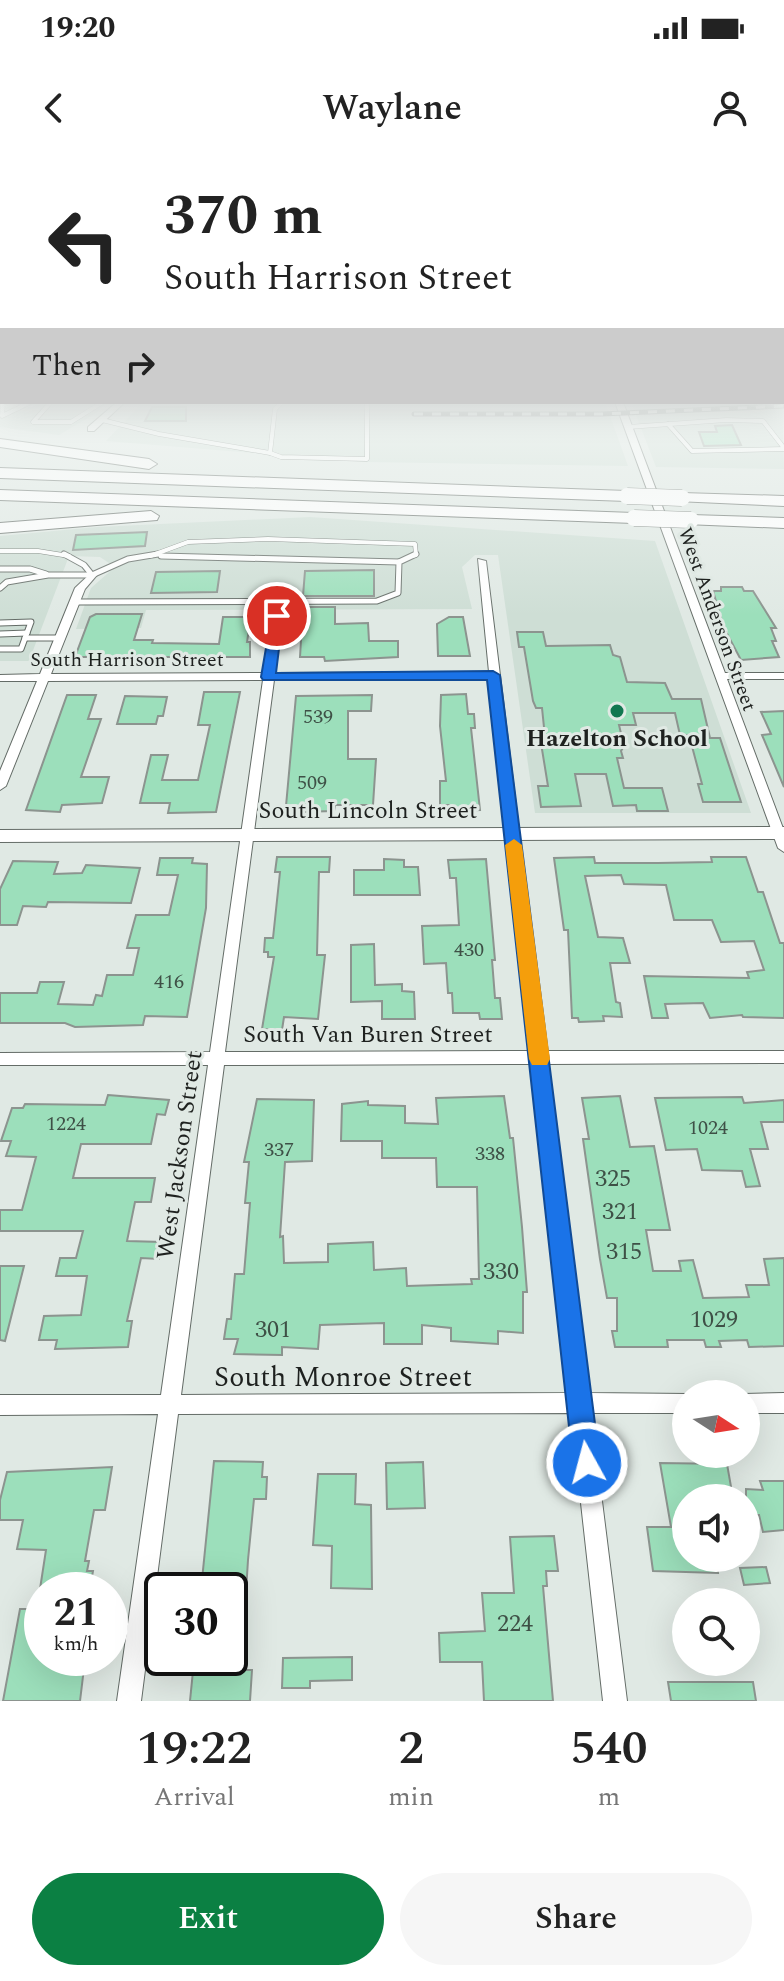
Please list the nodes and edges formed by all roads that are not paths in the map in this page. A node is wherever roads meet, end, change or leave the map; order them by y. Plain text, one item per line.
1 (215, 471) edge
2 (644, 471) edge
3 (0, 473) edge
4 (427, 488) junction
5 (0, 495) edge
6 (784, 501) edge
7 (458, 511) junction
8 (784, 523) edge
9 (0, 528) edge
10 (0, 551) edge
11 (154, 556) junction
12 (481, 561) dead end
13 (399, 562) junction
14 (0, 569) edge
15 (48, 575) junction
16 (92, 575) junction
17 (0, 588) edge
18 (74, 602) junction
19 (277, 616) dead end
20 (0, 623) edge
21 (0, 634) edge
22 (26, 636) junction
23 (59, 638) junction
24 (0, 649) edge
25 (493, 675) junction
26 (720, 676) junction
27 (784, 676) edge
28 (42, 677) junction
29 (268, 677) junction
30 (0, 678) edge
31 (0, 786) edge
32 (247, 834) junction
33 (513, 834) junction
34 (0, 836) edge
35 (782, 838) edge
36 (539, 1057) junction
37 (784, 1057) edge
38 (0, 1059) edge
39 (217, 1059) junction
40 (580, 1403) junction
41 (672, 1403) edge
42 (760, 1403) edge
43 (784, 1403) edge
44 (168, 1404) junction
45 (0, 1405) edge
46 (129, 1701) edge
47 (615, 1701) edge

1 - 4 highway
2 - 26 street, West Anderson Street
3 - 4 highway
4 - 6 highway, bridge
5 - 7 highway
7 - 8 highway, bridge
7 - 9 highway
10 - 16 lane
11 - 13 lane
11 - 13 lane
11 - 16 lane
12 - 25 street
13 - 18 lane
14 - 15 lane
15 - 16 lane
15 - 17 lane
16 - 18 street
18 - 23 street
19 - 29 street, West Jackson Street
20 - 22 lane
21 - 22 lane
22 - 23 lane
22 - 24 lane
23 - 28 street
25 - 29 street, South Harrison Street
25 - 33 street
26 - 27 street
26 - 35 street, West Anderson Street
28 - 29 street, South Harrison Street
28 - 30 street, South Harrison Street
28 - 31 street
29 - 32 street, West Jackson Street
32 - 33 street, South Lincoln Street
32 - 34 street, South Lincoln Street
32 - 39 street, West Jackson Street
33 - 35 street, South Lincoln Street
33 - 36 street
36 - 37 street, South Van Buren Street
36 - 39 street, South Van Buren Street
36 - 40 street
38 - 39 street, South Van Buren Street
39 - 44 street, West Jackson Street
40 - 41 street, South Monroe Street
40 - 44 street, South Monroe Street
40 - 47 street
42 - 43 street
44 - 45 street, South Monroe Street
44 - 46 street, West Jackson Street

